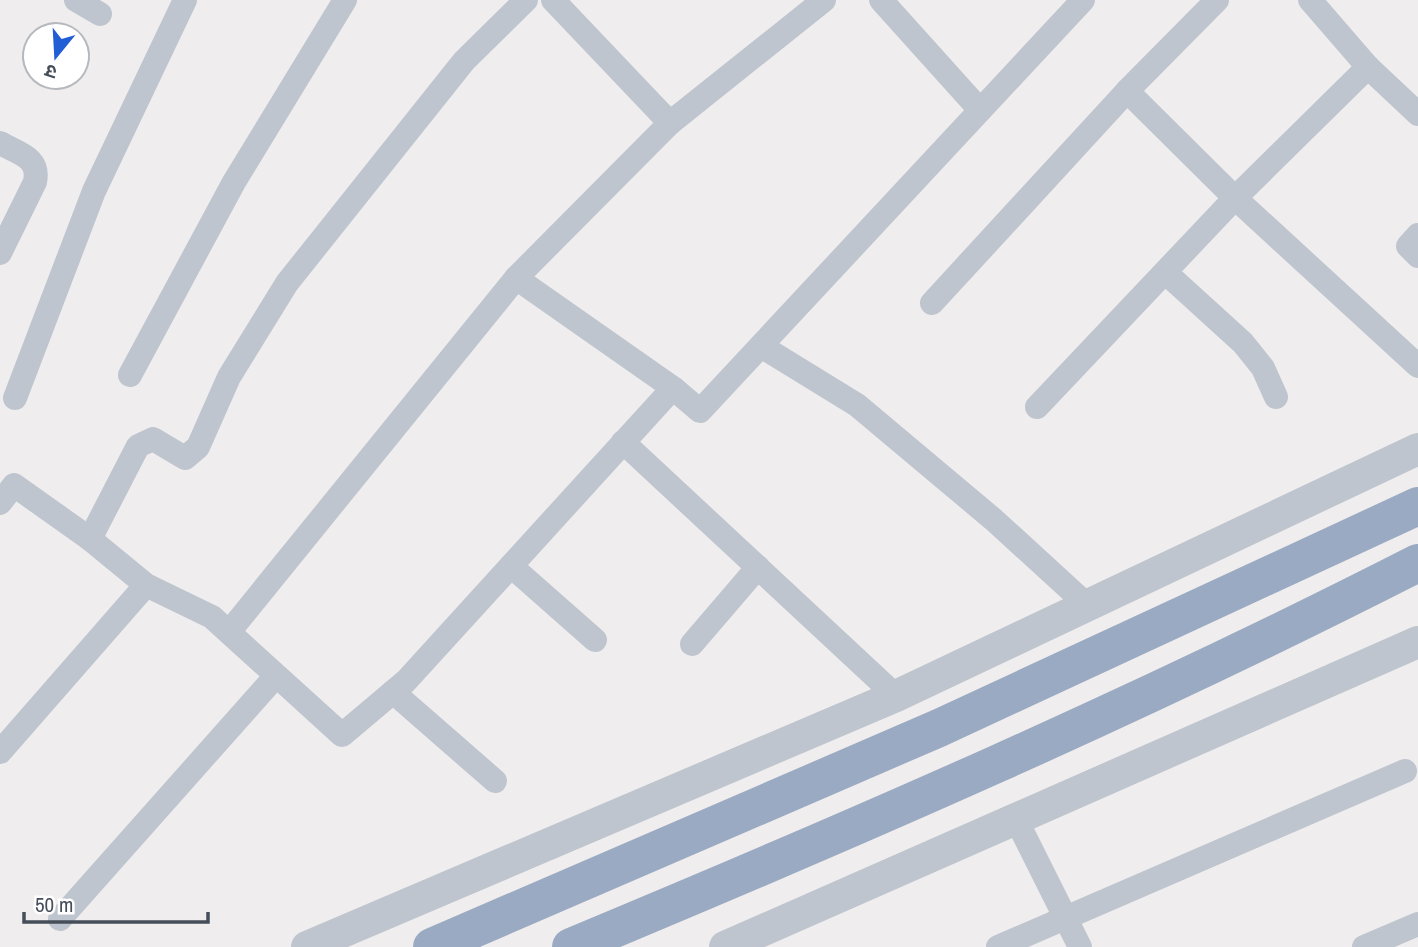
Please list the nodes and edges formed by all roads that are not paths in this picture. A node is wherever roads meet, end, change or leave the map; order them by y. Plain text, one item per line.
1 (76, 0) edge
2 (185, 0) edge
3 (345, 0) edge
4 (526, 0) edge
5 (552, 0) edge
6 (824, 0) edge
7 (881, 0) edge
8 (1083, 0) edge
9 (1217, 0) edge
10 (1310, 0) edge
11 (100, 14) dead end
12 (1368, 67) junction
13 (1127, 92) junction
14 (980, 110) junction
15 (1418, 114) edge
16 (670, 124) junction
17 (0, 144) edge
18 (1235, 198) junction
19 (1418, 235) edge
20 (0, 253) edge
21 (1418, 256) edge
22 (1166, 273) junction
23 (516, 278) junction
24 (932, 303) dead end
25 (761, 346) junction
26 (1418, 366) edge
27 (131, 375) dead end
28 (673, 388) junction
29 (1276, 397) dead end
30 (15, 398) dead end
31 (1037, 407) dead end
32 (623, 442) junction
33 (1418, 449) edge
34 (5, 488) edge
35 (1418, 506) edge
36 (90, 539) junction
37 (1418, 563) edge
38 (511, 566) junction
39 (758, 567) junction
40 (146, 585) junction
41 (1087, 605) junction
42 (229, 632) junction
43 (595, 640) dead end
44 (1418, 642) edge
45 (692, 643) dead end
46 (275, 677) junction
47 (393, 692) junction
48 (896, 696) junction
49 (0, 752) edge
50 (1405, 771) dead end
51 (495, 780) dead end
52 (1016, 819) junction
53 (60, 919) dead end
54 (1066, 919) junction
55 (1418, 924) edge
56 (307, 947) edge
57 (432, 947) edge
58 (570, 947) edge
59 (725, 947) edge
60 (998, 947) edge
61 (1080, 947) edge
62 (1364, 947) edge

1 - 11 street
2 - 30 street
3 - 27 street
4 - 36 street
5 - 16 street
6 - 16 street
7 - 14 street
8 - 14 street
9 - 13 street
10 - 12 street
12 - 15 street
12 - 18 street
13 - 18 street
13 - 24 street
14 - 25 street
16 - 23 street
17 - 20 street
18 - 22 street
18 - 26 street
19 - 21 street
22 - 29 street
22 - 31 street
23 - 28 street
23 - 42 street
25 - 28 street
25 - 41 street
28 - 32 street
32 - 38 street
32 - 39 street
33 - 41 street
34 - 36 street
35 - 57 highway
36 - 40 street
37 - 58 highway
38 - 43 street
38 - 47 street
39 - 45 street
39 - 48 street
40 - 42 street
40 - 49 street
41 - 48 street
42 - 46 street
44 - 52 street
46 - 47 street
46 - 53 street
47 - 51 street
48 - 56 street
50 - 54 street
52 - 54 street
52 - 59 street
54 - 60 street
54 - 61 street
55 - 62 street

